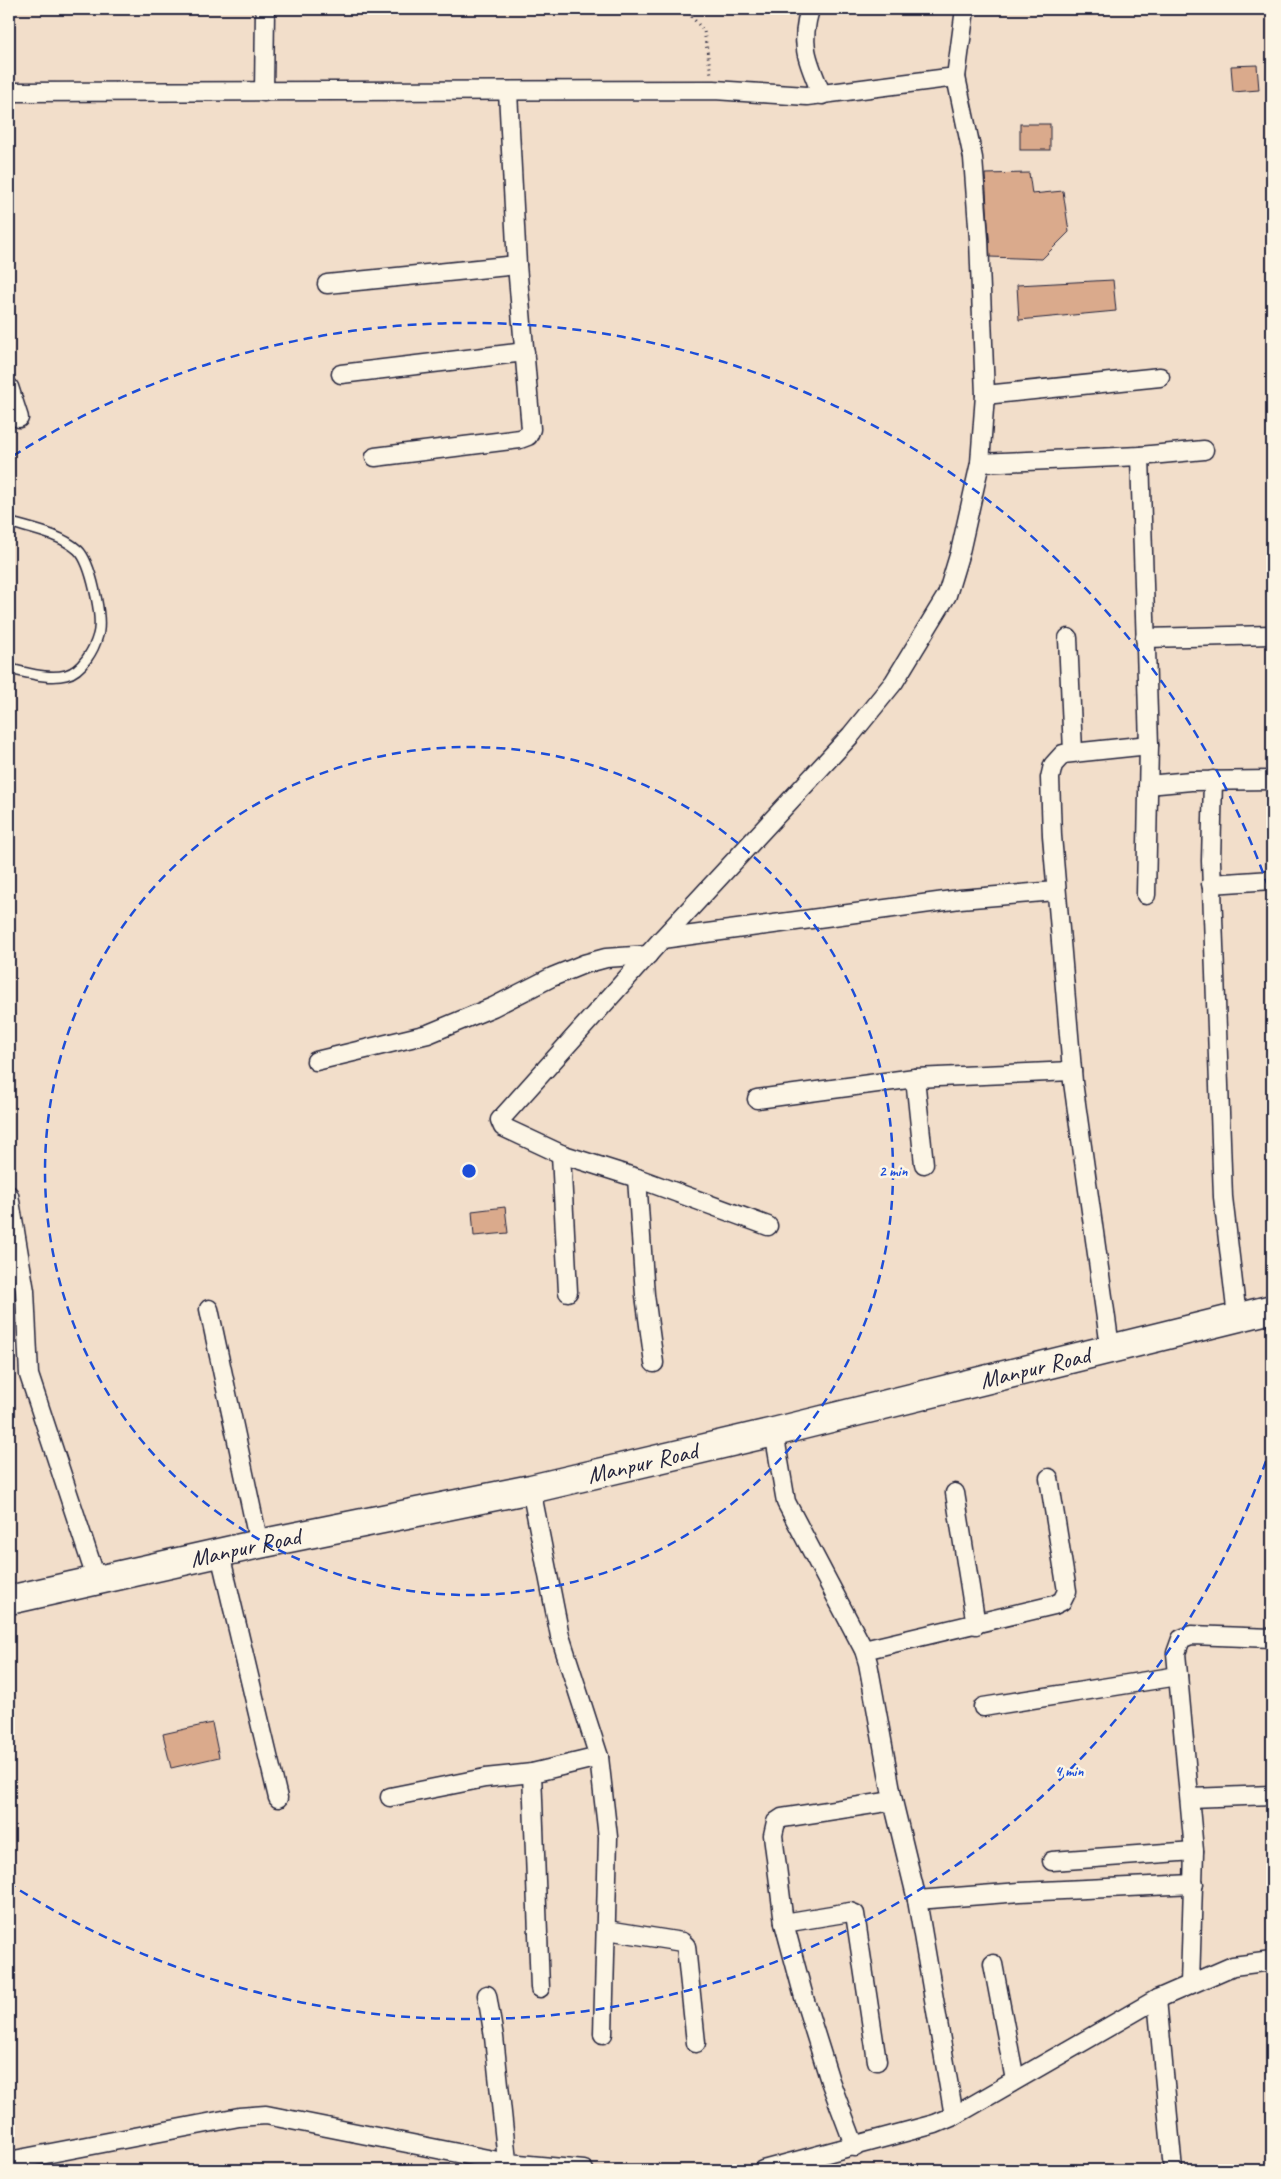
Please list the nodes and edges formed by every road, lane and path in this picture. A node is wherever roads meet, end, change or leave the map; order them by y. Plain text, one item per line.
1 (265, 9) edge
2 (685, 9) edge
3 (810, 9) edge
4 (965, 9) edge
5 (956, 77) junction
6 (714, 90) junction
7 (9, 92) edge
8 (264, 92) junction
9 (508, 92) junction
10 (822, 95) junction
11 (517, 265) junction
12 (327, 284) dead end
13 (525, 352) junction
14 (341, 374) dead end
15 (1160, 377) dead end
16 (9, 388) edge
17 (985, 395) junction
18 (19, 418) dead end
19 (1204, 450) dead end
20 (1140, 456) junction
21 (375, 457) dead end
22 (980, 462) junction
23 (9, 525) edge
24 (1272, 635) edge
25 (1068, 638) dead end
26 (1145, 638) junction
27 (9, 669) edge
28 (1149, 745) junction
29 (1073, 752) junction
30 (1213, 780) junction
31 (1272, 780) edge
32 (1148, 785) junction
33 (1272, 880) edge
34 (1211, 884) junction
35 (1056, 891) junction
36 (1146, 894) dead end
37 (662, 939) junction
38 (648, 955) junction
39 (316, 1061) dead end
40 (1072, 1071) junction
41 (915, 1078) junction
42 (757, 1099) dead end
43 (561, 1154) junction
44 (924, 1164) dead end
45 (637, 1178) junction
46 (9, 1195) edge
47 (768, 1226) dead end
48 (568, 1292) dead end
49 (209, 1309) dead end
50 (1272, 1309) edge
51 (1237, 1318) junction
52 (1110, 1347) junction
53 (654, 1363) dead end
54 (774, 1432) junction
55 (1049, 1478) dead end
56 (531, 1489) junction
57 (956, 1494) dead end
58 (259, 1544) junction
59 (220, 1554) junction
60 (97, 1581) junction
61 (9, 1600) edge
62 (976, 1625) junction
63 (1272, 1638) edge
64 (864, 1650) junction
65 (1178, 1676) junction
66 (982, 1707) dead end
67 (599, 1757) junction
68 (532, 1773) junction
69 (1272, 1795) edge
70 (390, 1797) dead end
71 (278, 1798) dead end
72 (1190, 1798) junction
73 (893, 1801) junction
74 (1194, 1851) junction
75 (1052, 1862) dead end
76 (1194, 1884) junction
77 (917, 1900) junction
78 (784, 1923) junction
79 (607, 1930) junction
80 (1272, 1961) edge
81 (992, 1964) dead end
82 (1190, 1984) junction
83 (540, 1988) dead end
84 (487, 1994) dead end
85 (1157, 1999) junction
86 (604, 2034) dead end
87 (696, 2043) dead end
88 (877, 2061) dead end
89 (1015, 2080) junction
90 (954, 2116) junction
91 (855, 2146) junction
92 (9, 2161) edge
93 (508, 2166) edge
94 (584, 2170) edge
95 (763, 2170) edge
96 (1174, 2170) edge

1 - 8 street
2 - 6 path
3 - 10 street
4 - 5 street
5 - 10 street
5 - 17 street
6 - 9 street
6 - 10 street
7 - 8 street
8 - 9 street
9 - 11 street
11 - 12 street
11 - 13 street
13 - 14 street
13 - 21 street
15 - 17 street
16 - 18 street
17 - 22 street
19 - 20 street
20 - 22 street
20 - 26 street
22 - 37 street
23 - 27 lane
24 - 26 street
25 - 29 street
26 - 28 street
28 - 29 street
28 - 32 street
29 - 35 street
30 - 31 street
30 - 32 street
30 - 34 street
32 - 36 street
33 - 34 street
34 - 51 street
35 - 37 street
35 - 40 street
37 - 38 street
38 - 39 street
38 - 43 street
40 - 41 street
40 - 52 street
41 - 42 street
41 - 44 street
43 - 45 street
43 - 48 street
45 - 47 street
45 - 53 street
46 - 60 street
49 - 58 street
50 - 51 highway, Manpur Road
51 - 52 highway, Manpur Road
52 - 54 highway, Manpur Road
54 - 56 highway, Manpur Road
54 - 64 street
55 - 62 street
56 - 58 highway, Manpur Road
56 - 67 street
57 - 62 street
58 - 59 highway, Manpur Road
59 - 60 highway, Manpur Road
59 - 71 street
60 - 61 highway, Manpur Road
62 - 64 street
63 - 65 street
64 - 73 street
65 - 66 street
65 - 72 street
67 - 68 street
67 - 79 street
68 - 70 street
68 - 83 street
69 - 72 street
72 - 74 street
73 - 77 street
73 - 78 street
74 - 75 street
74 - 76 street
76 - 77 street
76 - 82 street
77 - 90 street
78 - 88 street
78 - 91 street
79 - 86 street
79 - 87 street
80 - 82 street
81 - 89 street
82 - 85 street
84 - 93 street
85 - 89 street
85 - 96 street
89 - 90 street
90 - 91 street
91 - 95 street
92 - 93 street
93 - 94 street

